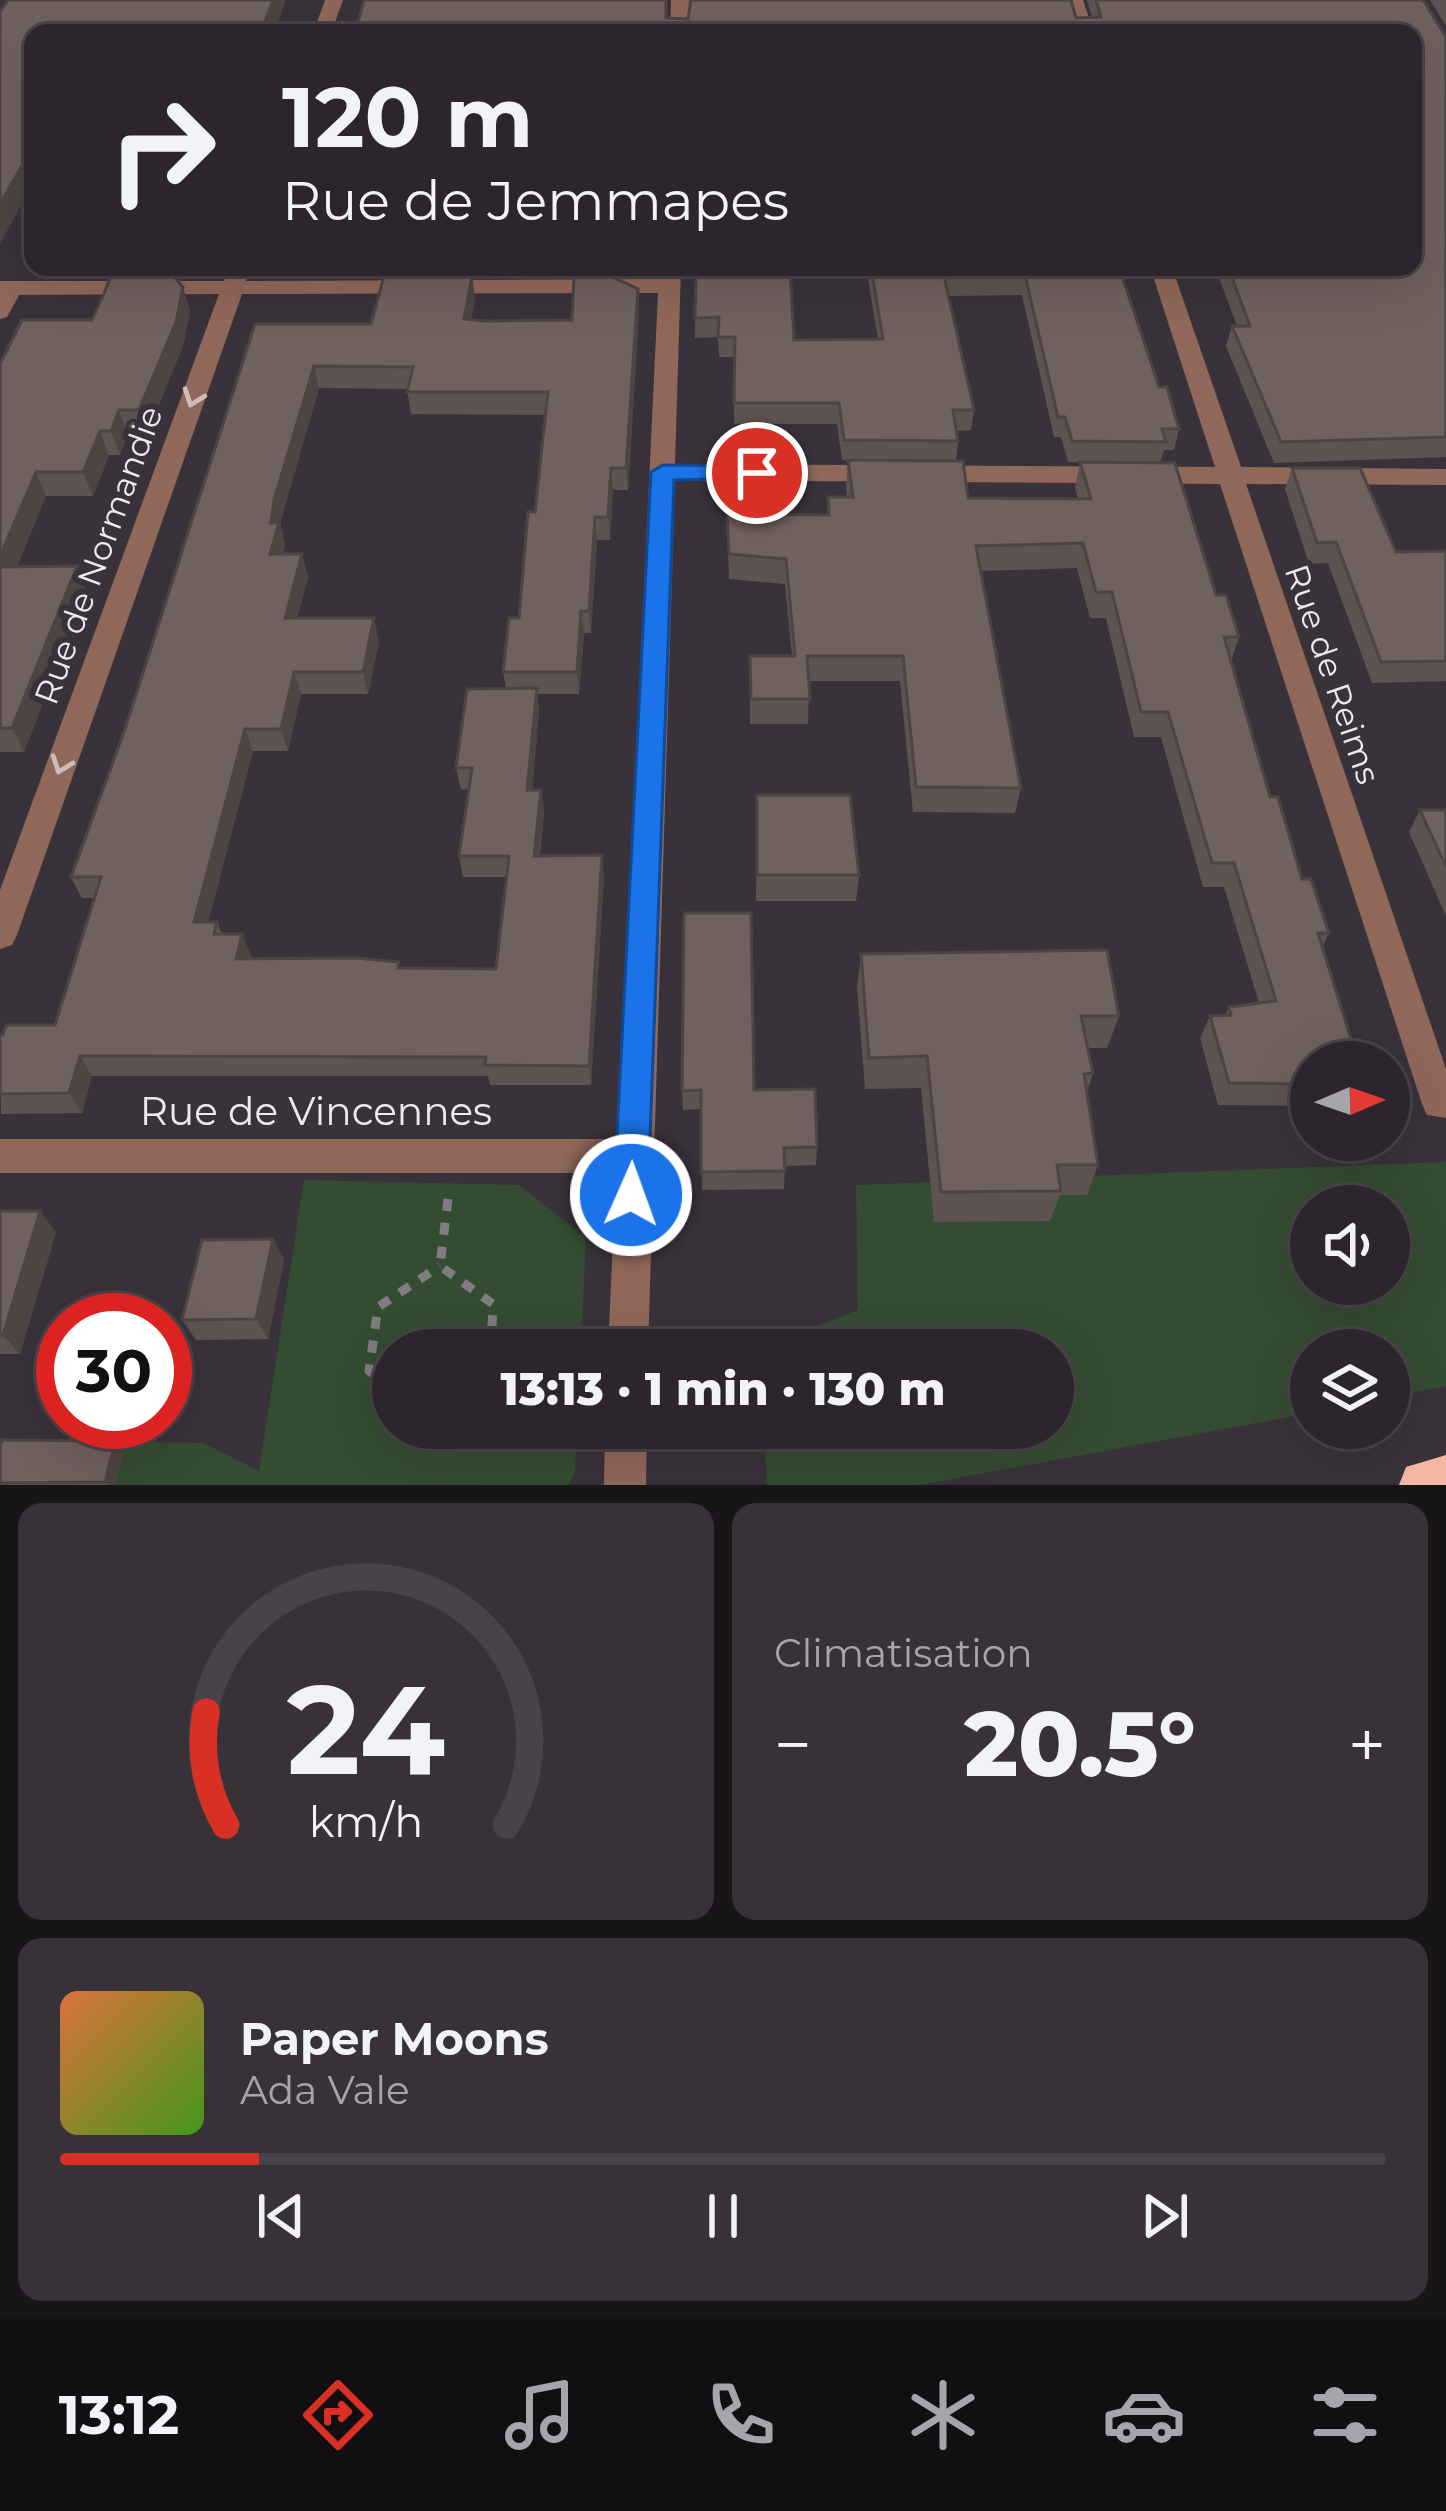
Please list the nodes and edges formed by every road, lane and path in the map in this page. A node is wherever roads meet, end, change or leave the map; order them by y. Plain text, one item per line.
1 (670, 276) edge
2 (1164, 276) edge
3 (236, 277) edge
4 (6, 288) edge
5 (0, 313) edge
6 (663, 472) junction
7 (1229, 477) junction
8 (1446, 477) edge
9 (0, 935) edge
10 (1440, 1104) dead end
11 (0, 1156) edge
12 (453, 1156) junction
13 (632, 1156) junction
14 (440, 1266) junction
15 (375, 1329) edge
16 (492, 1329) edge
17 (628, 1329) edge
18 (626, 1449) edge
19 (1446, 1480) edge
20 (625, 1485) edge
21 (1424, 1485) edge

1 - 3 street
1 - 6 street
2 - 7 street, Rue de Reims
3 - 4 street
3 -> 9 street, Rue de Normandie
4 - 5 lane
6 - 7 street
6 - 13 street
7 - 8 street
7 - 10 street, Rue de Reims
11 - 12 street, Rue de Vincennes
12 - 13 street, Rue de Vincennes
12 - 14 path
13 - 17 street
14 - 15 path
14 - 16 path
18 - 20 street
19 - 21 highway

